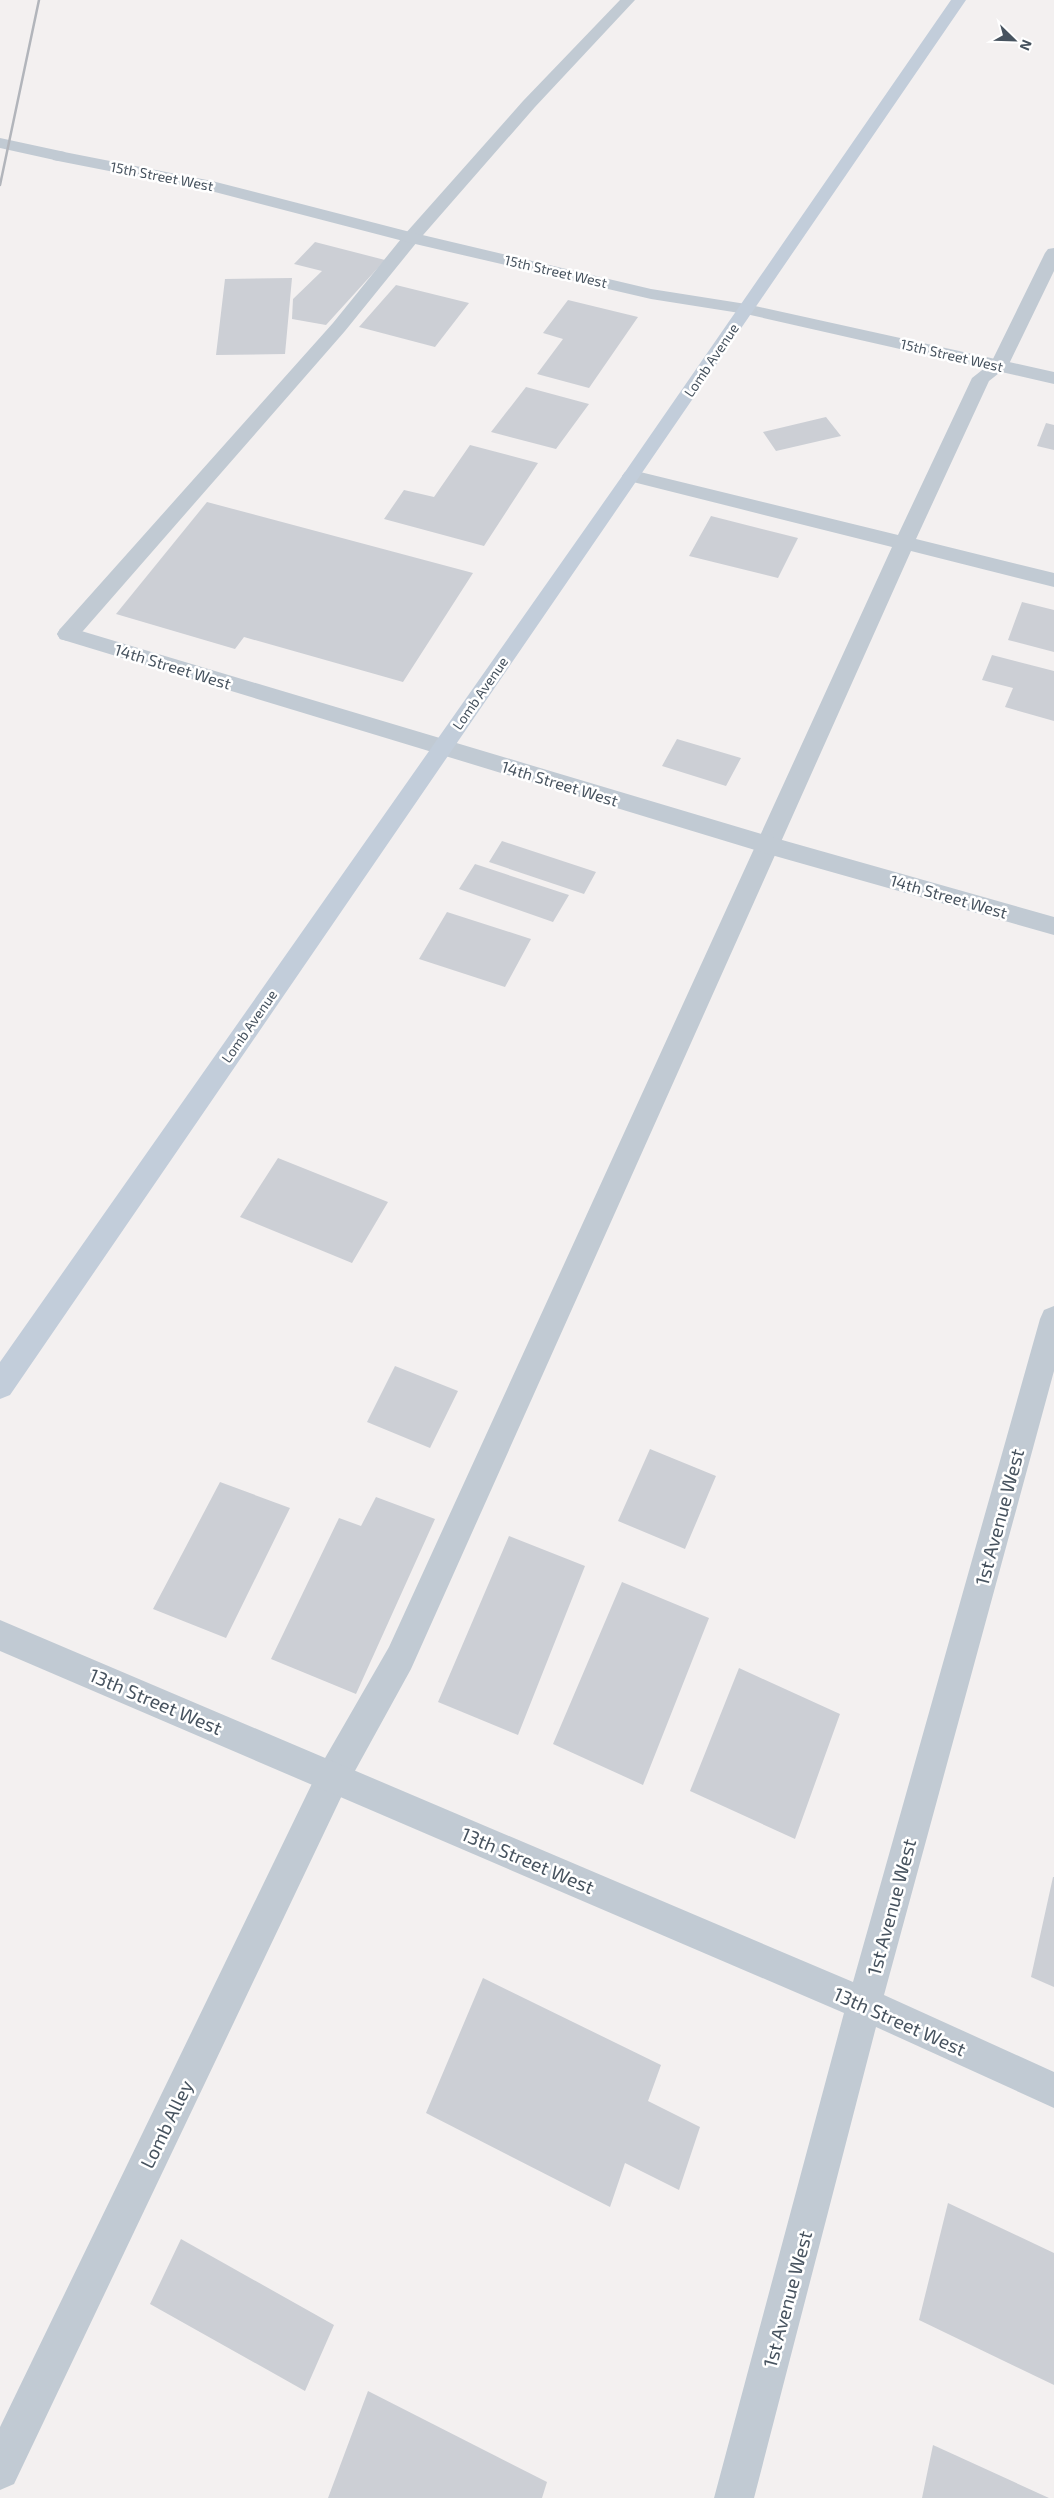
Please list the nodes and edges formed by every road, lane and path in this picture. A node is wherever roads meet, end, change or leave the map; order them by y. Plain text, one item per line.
1 (628, 0) edge
2 (959, 0) edge
3 (0, 143) edge
4 (411, 238) junction
5 (1054, 253) edge
6 (746, 309) junction
7 (999, 366) junction
8 (1054, 378) edge
9 (632, 476) junction
10 (904, 542) junction
11 (1054, 580) edge
12 (442, 748) junction
13 (768, 845) junction
14 (1054, 926) edge
15 (1054, 1319) edge
16 (0, 1386) edge
17 (0, 1635) edge
18 (333, 1777) junction
19 (864, 2004) junction
20 (1054, 2090) edge
21 (0, 2470) edge
22 (734, 2498) edge

1 - 4 street
2 - 6 main road, Lomb Avenue
3 - 4 street, 15th Street West
4 - 6 street, 15th Street West
4 - 12 street, 14th Street West
5 - 7 street
6 - 7 street, 15th Street West
6 - 9 main road, Lomb Avenue
7 - 8 street, 15th Street West
7 - 10 street, Lomb Alley
9 - 10 street
9 - 12 main road, Lomb Avenue
10 - 11 street
10 - 13 street, Lomb Alley
12 - 13 street, 14th Street West
12 - 16 main road, Lomb Avenue
13 - 14 street, 14th Street West
13 - 18 street, Lomb Alley
15 - 19 street, 1st Avenue West
17 - 18 street, 13th Street West
18 - 19 street, 13th Street West
18 - 21 street, Lomb Alley
19 - 20 street, 13th Street West
19 - 22 street, 1st Avenue West

